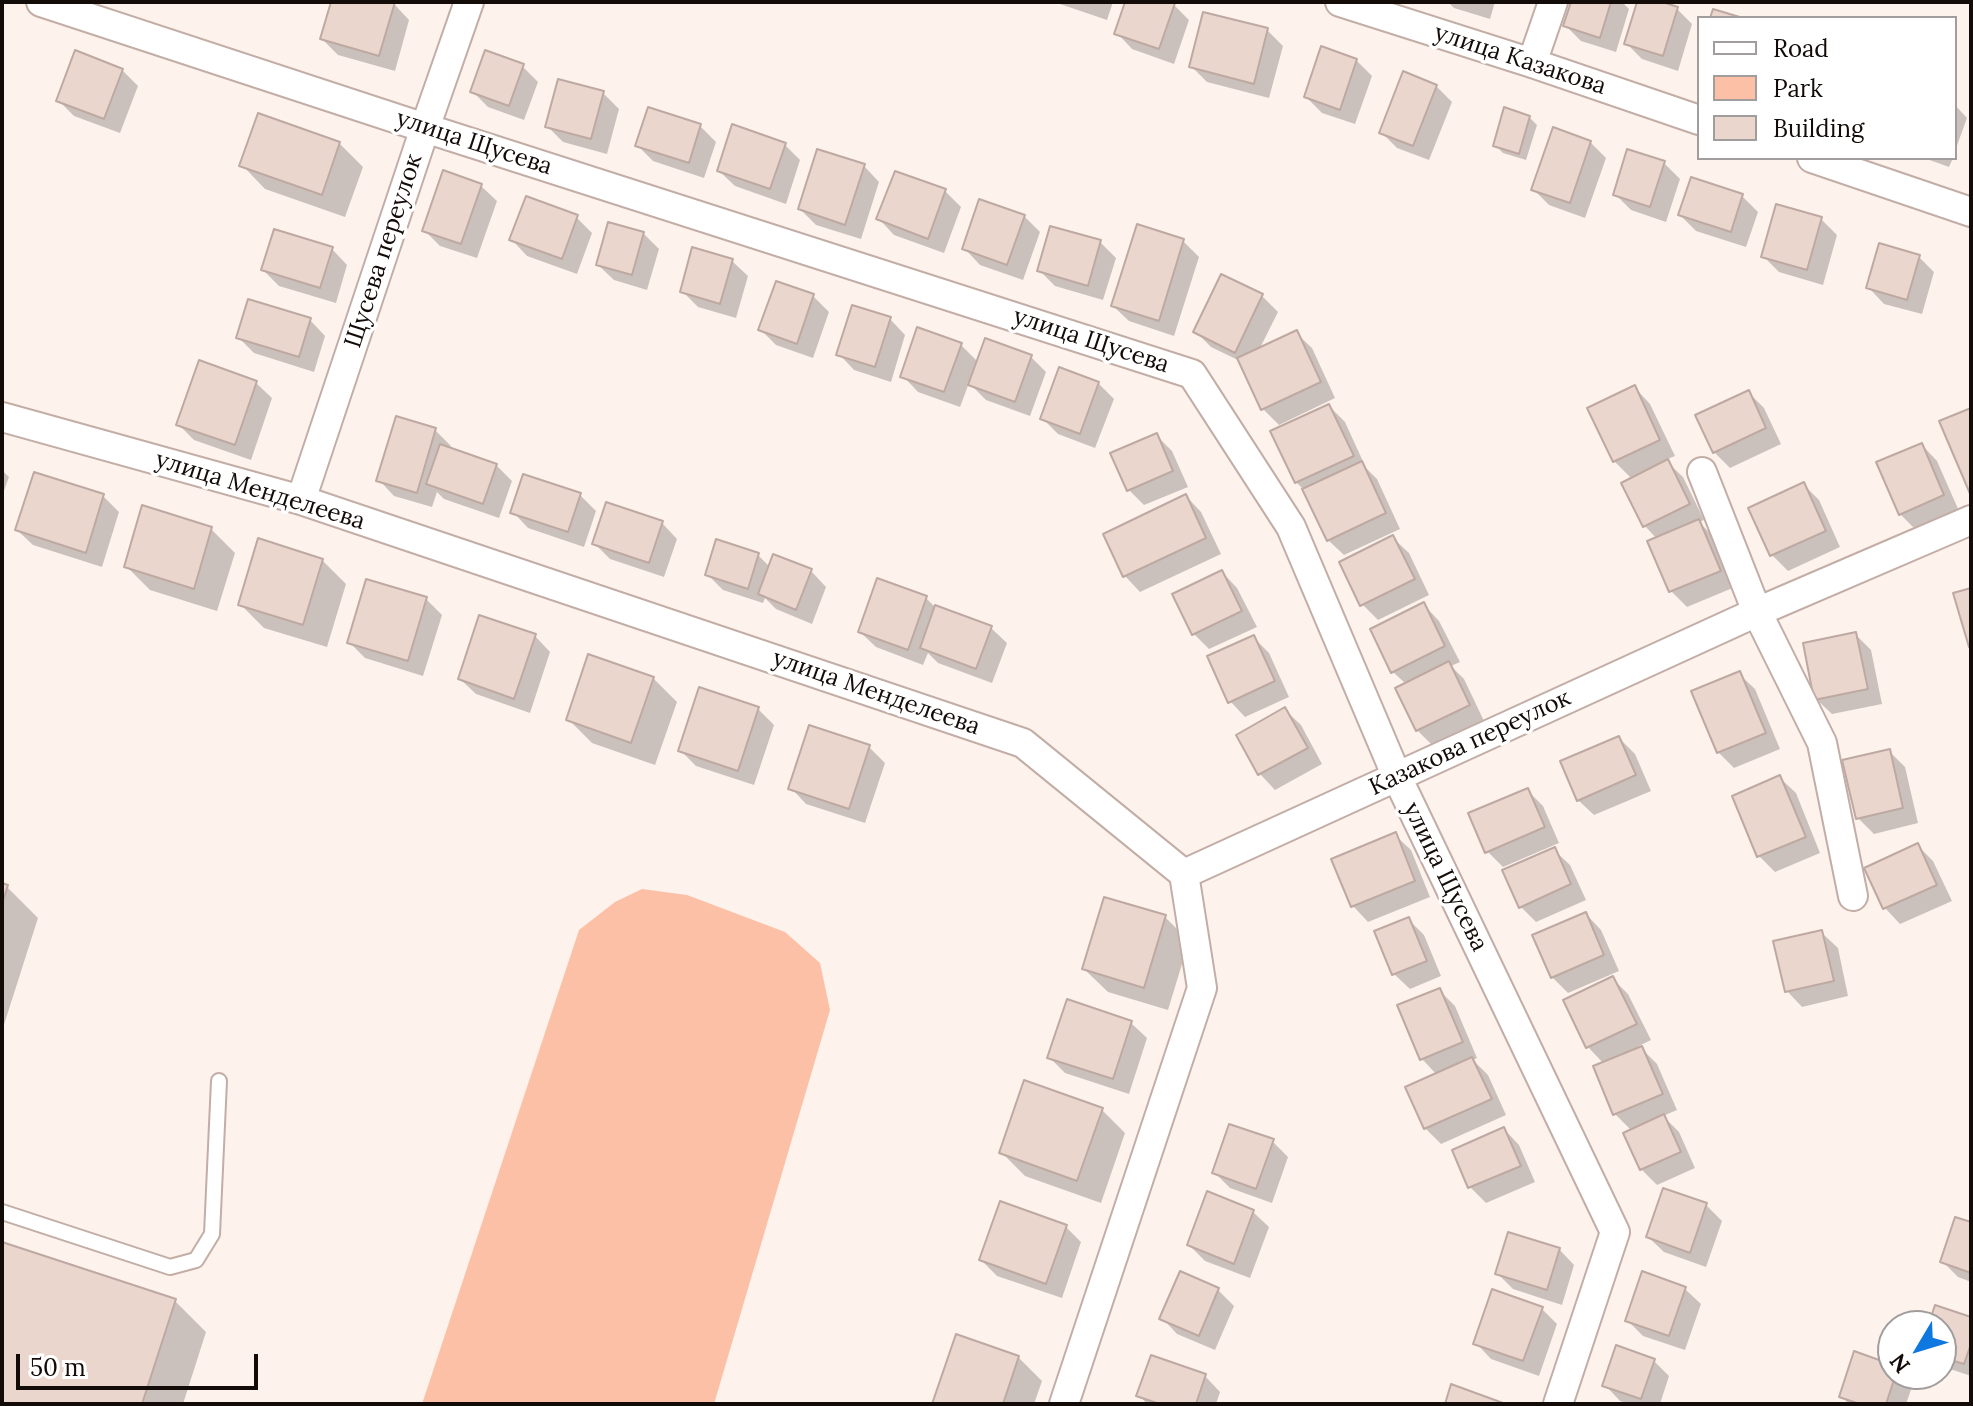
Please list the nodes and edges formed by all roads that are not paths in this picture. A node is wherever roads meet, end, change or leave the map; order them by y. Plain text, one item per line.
1 (41, 2) edge
2 (469, 2) edge
3 (1340, 2) edge
4 (1553, 2) edge
5 (1532, 63) junction
6 (1697, 119) edge
7 (425, 128) junction
8 (1818, 160) edge
9 (1971, 212) edge
10 (2, 417) edge
11 (1702, 472) dead end
12 (301, 500) junction
13 (1971, 520) edge
14 (1757, 612) junction
15 (1397, 777) junction
16 (1184, 874) junction
17 (1853, 896) dead end
18 (219, 1081) dead end
19 (2, 1212) edge
20 (1064, 1404) edge
21 (1558, 1404) edge

1 - 7 street, улица Щусева
2 - 7 street, Щусева переулок
3 - 5 street, улица Казакова
4 - 5 street
5 - 6 street, улица Казакова
7 - 12 street, Щусева переулок
7 - 15 street, улица Щусева
8 - 9 street
10 - 12 street, улица Менделеева
11 - 14 street
12 - 16 street, улица Менделеева
13 - 14 street, Казакова переулок
14 - 15 street, Казакова переулок
14 - 17 street
15 - 16 street, Казакова переулок
15 - 21 street, улица Щусева
16 - 20 street
18 - 19 lane

